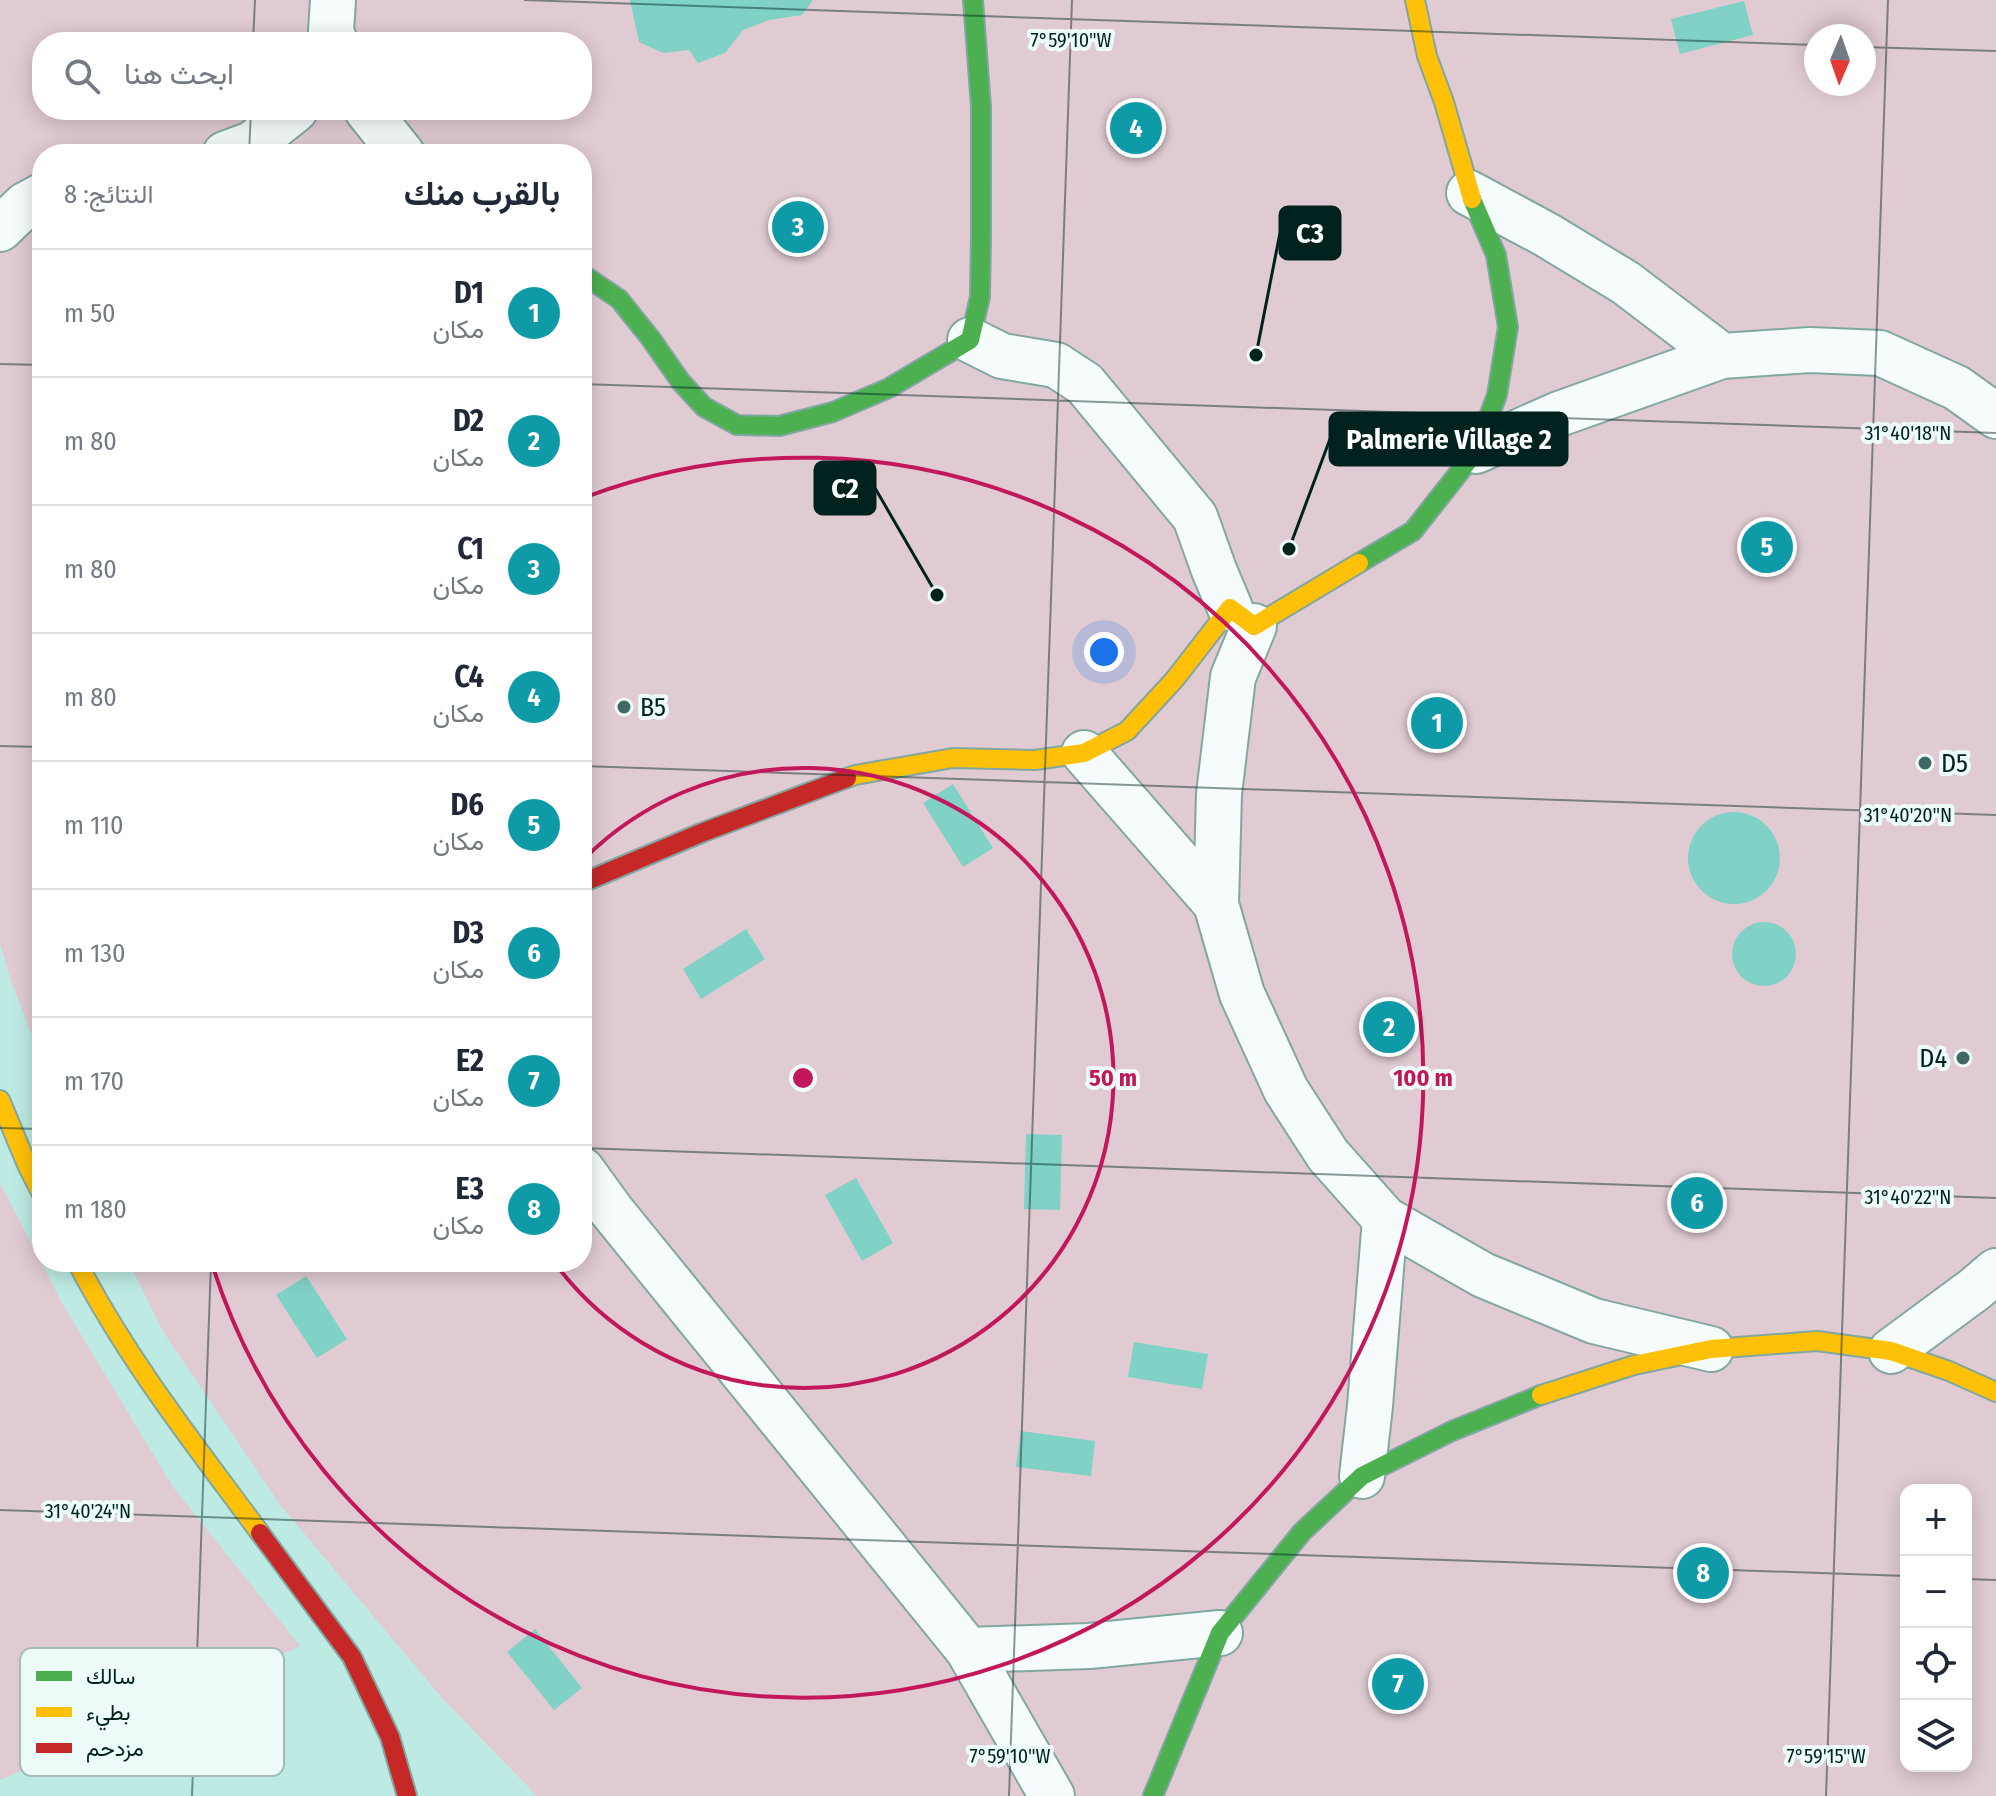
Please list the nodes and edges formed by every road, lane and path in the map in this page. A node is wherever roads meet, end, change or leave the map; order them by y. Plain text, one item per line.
1 (333, 0) edge
2 (973, 0) edge
3 (1415, 0) edge
4 (331, 32) edge
5 (282, 120) edge
6 (375, 120) edge
7 (252, 144) edge
8 (394, 144) edge
9 (1469, 193) junction
10 (32, 201) edge
11 (0, 229) edge
12 (592, 281) edge
13 (970, 340) junction
14 (1722, 356) junction
15 (1996, 416) edge
16 (1476, 451) junction
17 (1242, 617) junction
18 (1084, 753) junction
19 (592, 878) edge
20 (1216, 904) junction
21 (0, 1100) edge
22 (32, 1175) edge
23 (592, 1184) edge
24 (1385, 1219) junction
25 (1996, 1271) edge
26 (82, 1272) edge
27 (1711, 1349) junction
28 (1891, 1351) junction
29 (1996, 1392) edge
30 (1362, 1476) junction
31 (1220, 1633) junction
32 (968, 1650) junction
33 (407, 1796) edge
34 (1052, 1796) edge
35 (1153, 1796) edge

1 - 4 street
2 - 13 street
3 - 9 street
5 - 7 street
6 - 8 street
9 - 14 street
9 - 16 street
10 - 11 street
12 - 13 street
13 - 17 street
14 - 15 street
14 - 16 street
16 - 17 street
17 - 18 street
17 - 20 street
18 - 19 street
18 - 20 street
20 - 24 street
21 - 22 street
23 - 32 street
24 - 27 street
24 - 30 street
25 - 28 street
26 - 33 street
27 - 28 street
27 - 30 street
28 - 29 street
30 - 31 street
31 - 32 street
31 - 35 street
32 - 34 street

